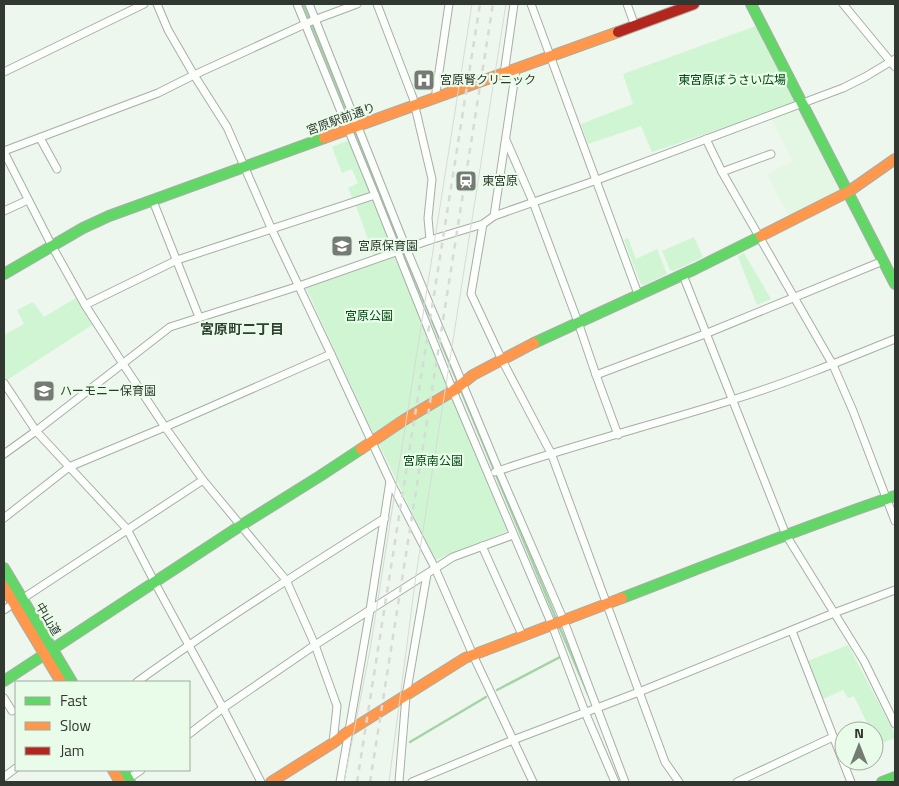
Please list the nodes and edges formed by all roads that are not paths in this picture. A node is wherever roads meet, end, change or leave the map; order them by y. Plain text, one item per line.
1 (144, 4) edge
2 (157, 4) edge
3 (297, 4) edge
4 (309, 4) edge
5 (357, 4) edge
6 (377, 4) edge
7 (449, 4) edge
8 (514, 4) edge
9 (531, 4) edge
10 (627, 4) edge
11 (694, 4) edge
12 (751, 4) edge
13 (843, 4) edge
14 (314, 20) junction
15 (305, 24) junction
16 (636, 26) junction
17 (550, 57) junction
18 (894, 62) edge
19 (516, 70) junction
20 (4, 72) edge
21 (504, 74) junction
22 (194, 75) junction
23 (435, 99) junction
24 (803, 103) junction
25 (415, 106) junction
26 (352, 128) junction
27 (40, 138) junction
28 (706, 139) junction
29 (506, 140) junction
30 (4, 152) edge
31 (770, 154) dead end
32 (894, 162) edge
33 (245, 167) junction
34 (58, 169) dead end
35 (722, 172) junction
36 (597, 180) junction
37 (848, 192) junction
38 (375, 195) junction
39 (28, 200) junction
40 (153, 201) junction
41 (533, 202) junction
42 (4, 211) edge
43 (494, 216) junction
44 (482, 224) junction
45 (272, 230) junction
46 (760, 237) junction
47 (430, 240) junction
48 (52, 246) junction
49 (406, 248) junction
50 (398, 251) junction
51 (177, 260) junction
52 (883, 261) junction
53 (4, 274) edge
54 (683, 275) junction
55 (895, 284) edge
56 (299, 286) junction
57 (638, 294) junction
58 (794, 297) junction
59 (85, 305) junction
60 (198, 317) junction
61 (578, 322) junction
62 (706, 334) junction
63 (895, 339) edge
64 (331, 354) junction
65 (502, 360) junction
66 (123, 364) junction
67 (833, 365) junction
68 (596, 375) junction
69 (4, 383) edge
70 (458, 386) junction
71 (733, 400) junction
72 (165, 426) junction
73 (36, 431) junction
74 (618, 435) junction
75 (372, 442) junction
76 (4, 454) edge
77 (550, 454) junction
78 (69, 467) junction
79 (498, 471) junction
80 (489, 474) junction
81 (202, 480) junction
82 (390, 481) junction
83 (891, 497) edge
84 (4, 518) edge
85 (385, 518) junction
86 (895, 521) edge
87 (240, 526) junction
88 (127, 529) junction
89 (513, 535) junction
90 (786, 535) junction
91 (482, 546) junction
92 (4, 568) edge
93 (435, 568) junction
94 (426, 574) junction
95 (286, 580) junction
96 (155, 583) junction
97 (4, 587) edge
98 (895, 590) edge
99 (18, 601) junction
100 (606, 605) junction
101 (4, 610) edge
102 (370, 610) junction
103 (834, 614) junction
104 (557, 624) junction
105 (792, 631) junction
106 (523, 636) junction
107 (189, 644) junction
108 (315, 645) junction
109 (48, 652) junction
110 (473, 655) junction
111 (4, 681) edge
112 (60, 681) edge
113 (71, 681) edge
114 (138, 681) edge
115 (638, 692) junction
116 (406, 696) junction
117 (4, 698) edge
118 (223, 708) junction
119 (592, 709) junction
120 (12, 711) dead end
121 (895, 724) edge
122 (349, 731) junction
123 (190, 733) edge
124 (833, 737) junction
125 (513, 740) junction
126 (333, 743) junction
127 (15, 769) edge
128 (114, 771) edge
129 (138, 771) edge
130 (4, 777) edge
131 (895, 777) edge
132 (125, 778) edge
133 (260, 782) edge
134 (271, 782) edge
135 (340, 782) edge
136 (399, 782) edge
137 (412, 782) edge
138 (533, 782) edge
139 (615, 782) edge
140 (625, 782) edge
141 (679, 782) edge
142 (737, 782) edge
143 (851, 782) edge
144 (882, 782) edge

1 - 20 street
2 - 22 street
3 - 15 street
4 - 14 street
5 - 14 street
6 - 25 street
7 - 23 street
8 - 21 street
9 - 17 street
10 - 16 street
11 - 16 main road, 宮原駅前通り
12 - 24 main road
13 - 18 street
14 - 15 street
14 - 26 street
15 - 22 street
15 - 26 street
16 - 17 main road, 宮原駅前通り
17 - 19 main road, 宮原駅前通り
17 - 36 street
18 - 24 street
19 - 21 main road, 宮原駅前通り
19 - 29 street
21 - 23 main road, 宮原駅前通り
22 - 27 street
22 - 33 street
23 - 25 main road, 宮原駅前通り
24 - 28 street
24 - 37 main road
25 - 26 main road, 宮原駅前通り
25 - 47 street
26 - 33 main road, 宮原駅前通り
26 - 38 street
26 - 49 street
27 - 30 street
27 - 34 street
28 - 35 street
28 - 36 street
29 - 41 street
29 - 43 street
30 - 39 street
31 - 35 street
32 - 37 main road
33 - 40 main road, 宮原駅前通り
33 - 45 street
35 - 46 street
36 - 41 street
36 - 57 street
37 - 46 main road
37 - 52 main road
38 - 45 street
38 - 50 street
39 - 42 street
39 - 48 street
40 - 48 main road, 宮原駅前通り
40 - 51 street
41 - 43 street
41 - 61 street
43 - 44 street
44 - 47 street
44 - 65 street
45 - 51 street
45 - 56 street
46 - 54 main road
46 - 58 street
47 - 49 street
48 - 53 main road, 宮原駅前通り
48 - 59 street
49 - 50 street
49 - 70 street
50 - 56 street
50 - 70 street
51 - 59 street
51 - 60 street
52 - 55 main road
52 - 58 street
54 - 57 main road
54 - 62 street
56 - 60 street
56 - 64 street
57 - 61 main road
58 - 62 street
58 - 67 street
59 - 66 street
60 - 66 street
61 - 65 main road
61 - 68 street
62 - 68 street
62 - 71 street
63 - 67 street
64 - 72 street
64 - 75 street
65 - 70 main road
65 - 77 street
66 - 72 street
66 - 73 street
67 - 71 street
67 - 83 street
68 - 74 street
69 - 73 street
70 - 75 main road
70 - 79 street
70 - 80 street
71 - 74 street
71 - 90 street
72 - 78 street
72 - 81 street
73 - 76 street
73 - 78 street
74 - 77 street
75 - 82 street
75 - 87 main road
77 - 79 street
77 - 100 street
78 - 84 street
78 - 88 street
79 - 80 street
79 - 104 street
80 - 89 street
81 - 87 street
81 - 88 street
82 - 85 street
82 - 93 street
83 - 86 street
83 - 90 main road
85 - 95 street
85 - 102 street
87 - 95 street
87 - 96 main road
88 - 96 street
88 - 99 street
89 - 91 street
89 - 104 street
90 - 100 main road
90 - 103 street
91 - 93 street
91 - 106 street
92 - 99 main road, 中山道
93 - 94 street
93 - 110 street
94 - 102 street
94 - 116 street
95 - 107 street
95 - 108 street
96 - 107 street
96 - 109 main road
97 - 99 main road, 中山道
98 - 103 street
99 - 101 street
99 - 109 main road, 中山道
100 - 104 main road
100 - 115 street
102 - 108 street
102 - 122 street
103 - 105 street
103 - 121 street
104 - 106 main road
104 - 119 street
104 - 119 street
105 - 115 street
105 - 124 street
106 - 110 main road
107 - 114 street
107 - 118 street
108 - 118 street
108 - 126 street
109 - 111 main road
109 - 112 main road, 中山道
109 - 113 main road, 中山道
110 - 116 main road
110 - 125 street
115 - 119 street
115 - 141 street
116 - 122 main road
116 - 136 street
117 - 120 street
118 - 123 street
118 - 133 street
119 - 125 street
119 - 139 street
119 - 140 street
122 - 126 main road
122 - 135 street
124 - 142 street
124 - 143 street
125 - 137 street
125 - 138 street
126 - 134 main road
127 - 130 street
128 - 132 main road
129 - 132 street
131 - 144 main road

